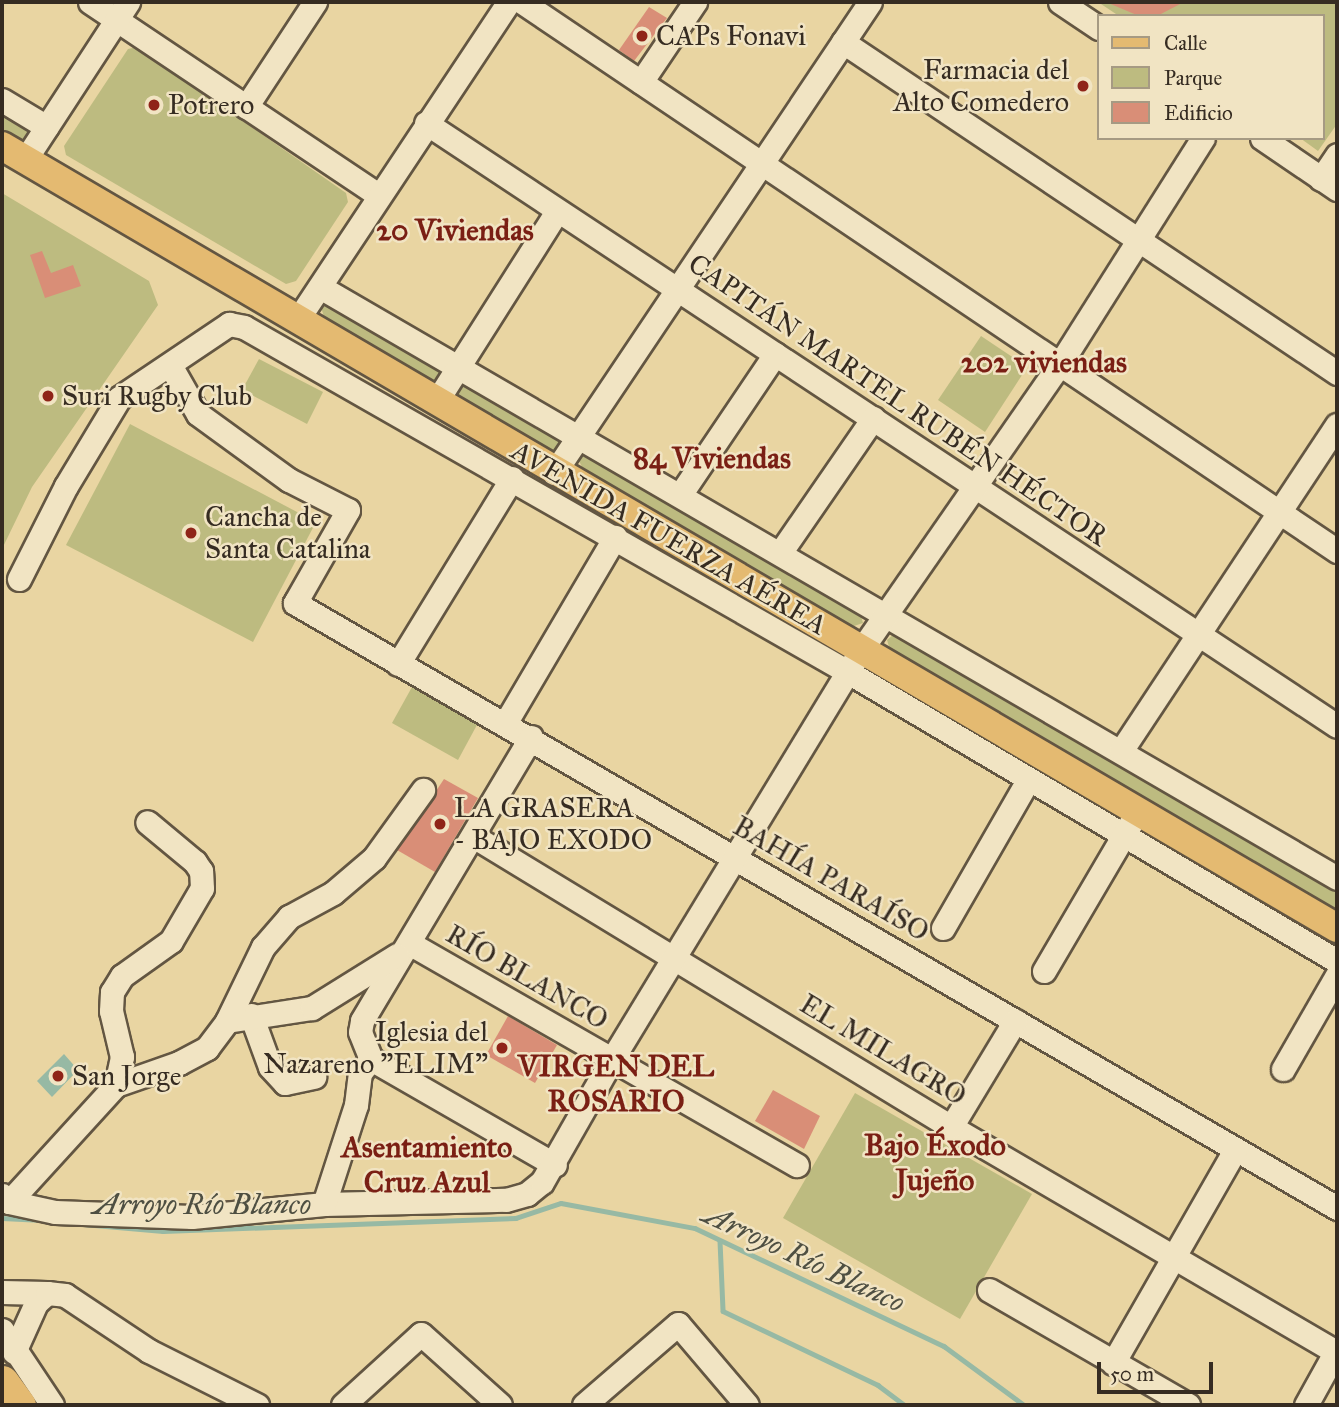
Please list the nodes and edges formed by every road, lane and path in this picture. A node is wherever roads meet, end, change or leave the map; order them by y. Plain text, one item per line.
1 (90, 2) edge
2 (315, 2) edge
3 (509, 2) edge
4 (522, 2) edge
5 (695, 2) edge
6 (870, 2) edge
7 (1060, 2) edge
8 (122, 10) edge
9 (1098, 28) edge
10 (843, 42) junction
11 (640, 82) junction
12 (2, 100) edge
13 (246, 107) junction
14 (426, 123) junction
15 (47, 127) junction
16 (1202, 140) edge
17 (1265, 140) edge
18 (13, 153) edge
19 (1337, 155) edge
20 (763, 164) junction
21 (1329, 184) edge
22 (378, 195) junction
23 (557, 211) junction
24 (1138, 240) junction
25 (320, 286) junction
26 (679, 290) junction
27 (298, 319) junction
28 (775, 354) junction
29 (1060, 364) junction
30 (170, 365) junction
31 (456, 369) junction
32 (1337, 373) edge
33 (436, 402) junction
34 (873, 418) junction
35 (1337, 425) edge
36 (579, 437) junction
37 (554, 473) junction
38 (512, 478) junction
39 (976, 486) junction
40 (680, 495) junction
41 (1279, 511) junction
42 (615, 537) junction
43 (1337, 551) edge
44 (780, 553) junction
45 (19, 579) dead end
46 (885, 615) junction
47 (1198, 635) junction
48 (855, 661) junction
49 (398, 664) junction
50 (506, 722) junction
51 (1337, 726) edge
52 (531, 737) junction
53 (1121, 751) junction
54 (1028, 780) junction
55 (423, 790) dead end
56 (148, 822) dead end
57 (1131, 823) junction
58 (473, 836) junction
59 (735, 857) junction
60 (1337, 877) edge
61 (943, 928) dead end
62 (1337, 928) edge
63 (407, 946) junction
64 (673, 958) junction
65 (1337, 961) edge
66 (1044, 971) dead end
67 (1337, 975) edge
68 (251, 1015) junction
69 (228, 1021) junction
70 (1016, 1021) junction
71 (371, 1059) junction
72 (611, 1061) junction
73 (1283, 1069) dead end
74 (314, 1077) dead end
75 (116, 1085) junction
76 (951, 1127) junction
77 (1235, 1150) junction
78 (555, 1165) junction
79 (797, 1166) dead end
80 (6, 1199) edge
81 (324, 1204) junction
82 (1337, 1208) edge
83 (1172, 1259) junction
84 (989, 1290) dead end
85 (10, 1293) edge
86 (47, 1293) junction
87 (13, 1344) edge
88 (1337, 1351) edge
89 (1113, 1363) junction
90 (19, 1405) edge
91 (52, 1405) edge
92 (257, 1405) edge
93 (343, 1405) edge
94 (500, 1405) edge
95 (584, 1405) edge
96 (747, 1405) edge
97 (1188, 1405) edge
98 (1306, 1405) edge

1 - 8 street
2 - 13 street
3 - 14 street
4 - 11 street
5 - 11 street
6 - 10 street
7 - 9 street
8 - 13 street
8 - 15 street
10 - 20 street
10 - 24 street
11 - 20 street
12 - 15 street
13 - 22 street
14 - 22 street
14 - 23 street, CAPITÁN MARTEL RUBÉN HÉCTOR
15 - 18 street
16 - 24 street
17 - 21 street
18 - 27 main road, AVENIDA FUERZA AÉREA
19 - 21 street
20 - 26 street
20 - 29 street
22 - 25 street
23 - 26 street, CAPITÁN MARTEL RUBÉN HÉCTOR
23 - 31 street
24 - 29 street
24 - 32 street
25 - 27 street
25 - 31 street
26 - 28 street, CAPITÁN MARTEL RUBÉN HÉCTOR
26 - 36 street
27 - 33 main road, AVENIDA FUERZA AÉREA
28 - 34 street, CAPITÁN MARTEL RUBÉN HÉCTOR
28 - 40 street
29 - 39 street
29 - 41 street
30 - 38 street
30 - 45 street
30 - 49 street, BAHÍA PARAÍSO
31 - 33 street
31 - 36 street
33 - 37 main road, AVENIDA FUERZA AÉREA
34 - 39 street, CAPITÁN MARTEL RUBÉN HÉCTOR
34 - 44 street
35 - 41 street
36 - 37 street
36 - 40 street
37 - 48 main road, AVENIDA FUERZA AÉREA
38 - 42 street
38 - 49 street
39 - 46 street
39 - 47 street, CAPITÁN MARTEL RUBÉN HÉCTOR
40 - 44 street
41 - 43 street
41 - 47 street
42 - 48 street
42 - 50 street
44 - 46 street
46 - 48 street
46 - 53 street
47 - 51 street, CAPITÁN MARTEL RUBÉN HÉCTOR
47 - 53 street
48 - 54 street
48 - 57 main road, AVENIDA FUERZA AÉREA
48 - 59 street
49 - 50 street, BAHÍA PARAÍSO
50 - 52 street, BAHÍA PARAÍSO
52 - 58 street
52 - 59 street, BAHÍA PARAÍSO
53 - 60 street
54 - 57 street
54 - 61 street
55 - 69 street
56 - 75 street
57 - 62 main road, AVENIDA FUERZA AÉREA
57 - 65 street
57 - 66 street
58 - 63 street
58 - 64 street, EL MILAGRO
59 - 64 street
59 - 70 street, BAHÍA PARAÍSO
63 - 68 street
63 - 71 street
63 - 72 street, RÍO BLANCO
64 - 72 street
64 - 76 street, EL MILAGRO
67 - 73 street
68 - 69 street
68 - 74 street
69 - 75 street
70 - 76 street
70 - 77 street, BAHÍA PARAÍSO
71 - 78 street
71 - 81 street
72 - 78 street
72 - 79 street, RÍO BLANCO
75 - 80 street
76 - 83 street, EL MILAGRO
77 - 82 street, BAHÍA PARAÍSO
77 - 83 street
78 - 81 street
80 - 81 street
83 - 88 street, EL MILAGRO
83 - 89 street
84 - 89 street
85 - 86 street
86 - 87 street
86 - 92 street
87 - 90 highway
87 - 91 street
88 - 98 street
89 - 97 street
93 - 94 street
95 - 96 street

